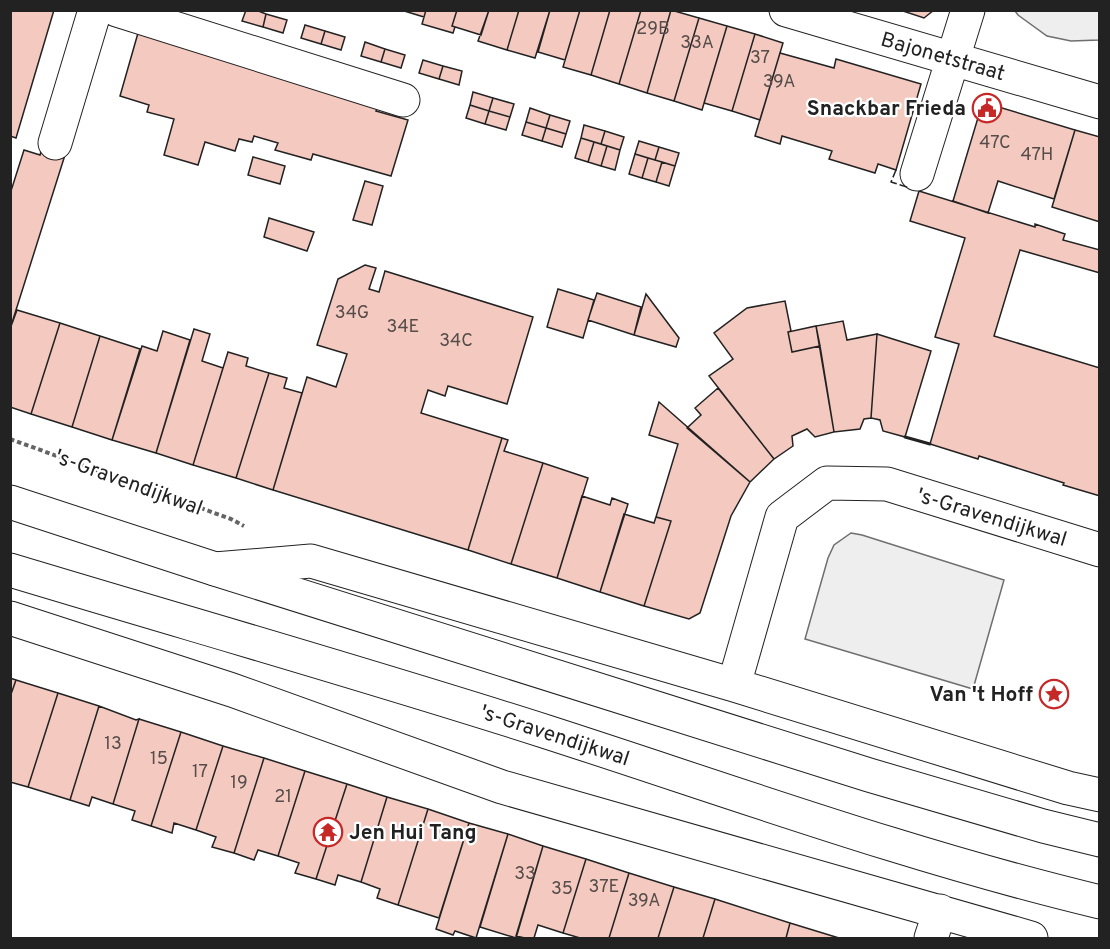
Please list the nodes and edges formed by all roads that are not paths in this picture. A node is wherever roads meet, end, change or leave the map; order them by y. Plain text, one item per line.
1 (95, 10) edge
2 (117, 10) edge
3 (786, 10) edge
4 (968, 10) edge
5 (953, 60) junction
6 (403, 100) dead end
7 (1100, 102) edge
8 (55, 143) dead end
9 (917, 174) dead end
10 (10, 502) edge
11 (1100, 550) edge
12 (215, 569) junction
13 (10, 570) edge
14 (10, 618) edge
15 (735, 685) junction
16 (1100, 795) edge
17 (1100, 840) edge
18 (1100, 902) edge
19 (936, 925) edge
20 (1017, 937) edge

1 - 8 street
2 - 6 street
3 - 5 street, Bajonetstraat
4 - 5 street
5 - 7 street, Bajonetstraat
5 - 9 street
10 - 12 street
11 - 15 street, 's-Gravendijkwal
12 - 15 street
12 - 17 street
13 - 18 street, 's-Gravendijkwal
14 - 19 street
15 - 16 street
19 - 20 street

